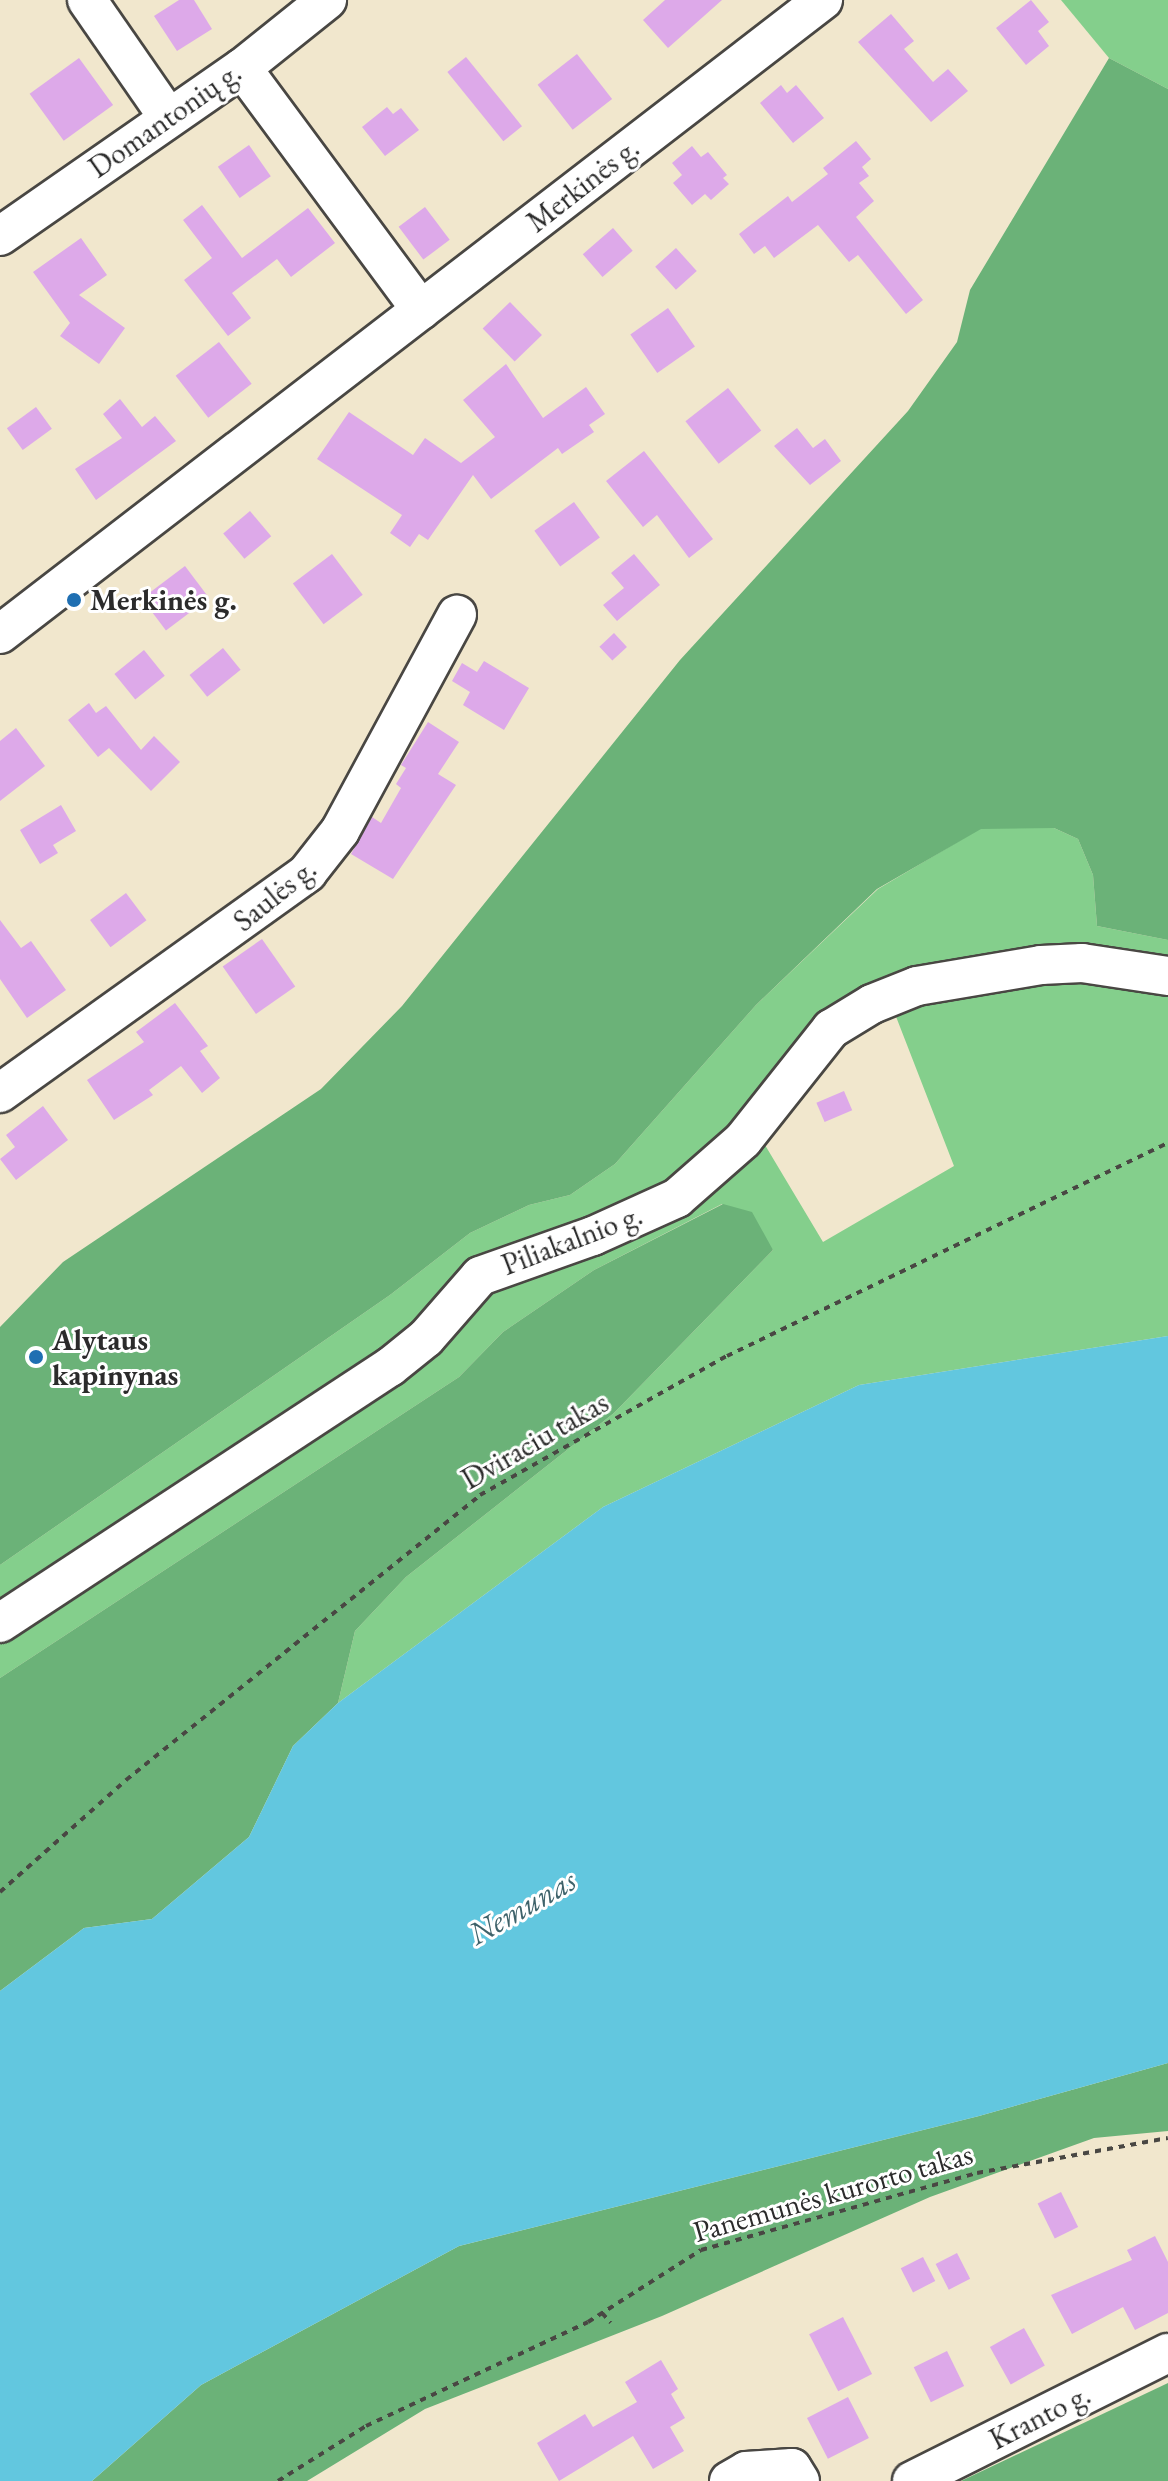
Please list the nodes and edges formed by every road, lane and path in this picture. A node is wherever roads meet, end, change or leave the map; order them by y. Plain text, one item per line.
1 (87, 0) edge
2 (327, 0) edge
3 (823, 0) edge
4 (242, 68) junction
5 (168, 117) junction
6 (0, 236) edge
7 (421, 310) junction
8 (457, 615) dead end
9 (0, 634) edge
10 (1168, 976) edge
11 (0, 1093) edge
12 (1168, 1143) edge
13 (0, 1623) edge
14 (0, 1892) edge
15 (1168, 2138) edge
16 (602, 2312) junction
17 (611, 2323) dead end
18 (1168, 2353) edge
19 (278, 2481) edge
20 (729, 2481) edge
21 (800, 2481) edge
22 (912, 2481) edge

1 - 5 street
2 - 4 street, Domantonių g.
3 - 7 street, Merkinės g.
4 - 5 street, Domantonių g.
4 - 7 street
5 - 6 street, Domantonių g.
7 - 9 street, Merkinės g.
8 - 11 street, Saulės g.
10 - 13 street, Piliakalnio g.
12 - 14 path, Dviraciu takas
15 - 16 path, Panemunės kurorto takas
16 - 17 path
16 - 19 path, Panemunės kurorto takas
18 - 22 street, Kranto g.
20 - 21 street

